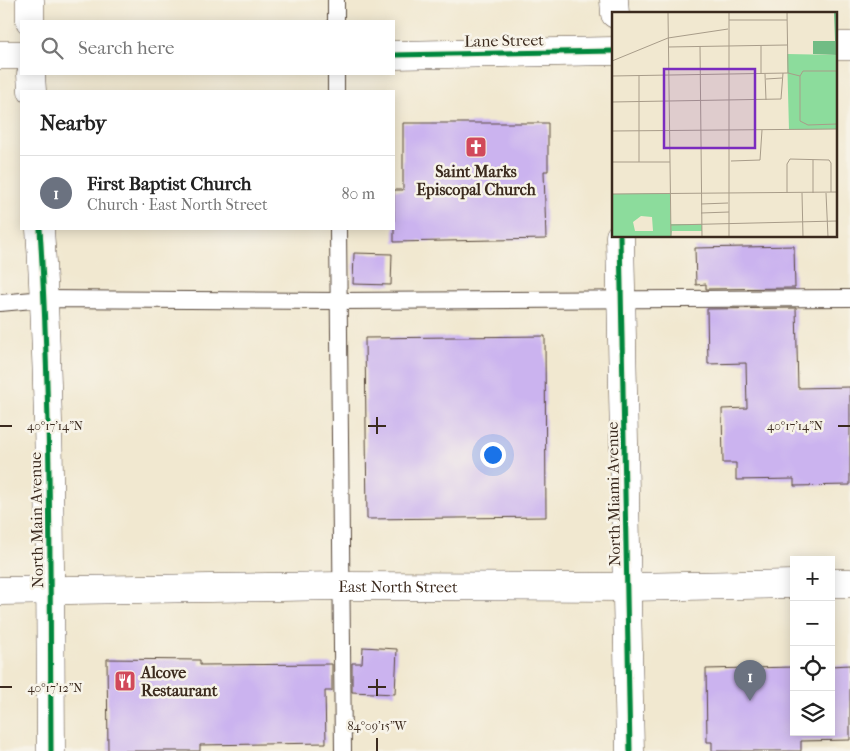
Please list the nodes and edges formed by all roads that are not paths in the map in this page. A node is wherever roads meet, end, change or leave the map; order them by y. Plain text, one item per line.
1 (30, 0) edge
2 (336, 0) edge
3 (30, 20) edge
4 (336, 20) edge
5 (612, 51) edge
6 (0, 55) edge
7 (20, 55) edge
8 (395, 55) edge
9 (31, 75) edge
10 (336, 75) edge
11 (32, 90) edge
12 (336, 90) edge
13 (40, 230) edge
14 (338, 230) edge
15 (620, 238) edge
16 (850, 298) edge
17 (44, 299) junction
18 (622, 300) junction
19 (339, 301) junction
20 (0, 303) edge
21 (835, 583) edge
22 (850, 583) edge
23 (790, 584) edge
24 (342, 586) junction
25 (627, 587) junction
26 (0, 591) edge
27 (50, 591) junction
28 (51, 751) edge
29 (343, 751) edge
30 (630, 751) edge

1 - 3 main road
2 - 4 lane
5 - 8 main road, Lane Street
6 - 7 main road
9 - 11 main road
10 - 12 lane
13 - 17 main road, North Main Avenue
14 - 19 lane
15 - 18 main road, North Miami Avenue
16 - 18 lane
17 - 19 lane
17 - 20 lane
17 - 27 main road, North Main Avenue
18 - 19 lane
18 - 25 main road, North Miami Avenue
19 - 24 lane
21 - 22 main road
23 - 25 main road, East North Street
24 - 25 main road, East North Street
24 - 27 main road, East North Street
24 - 29 lane
25 - 30 main road, North Miami Avenue
26 - 27 main road, East North Street
27 - 28 main road, North Main Avenue

